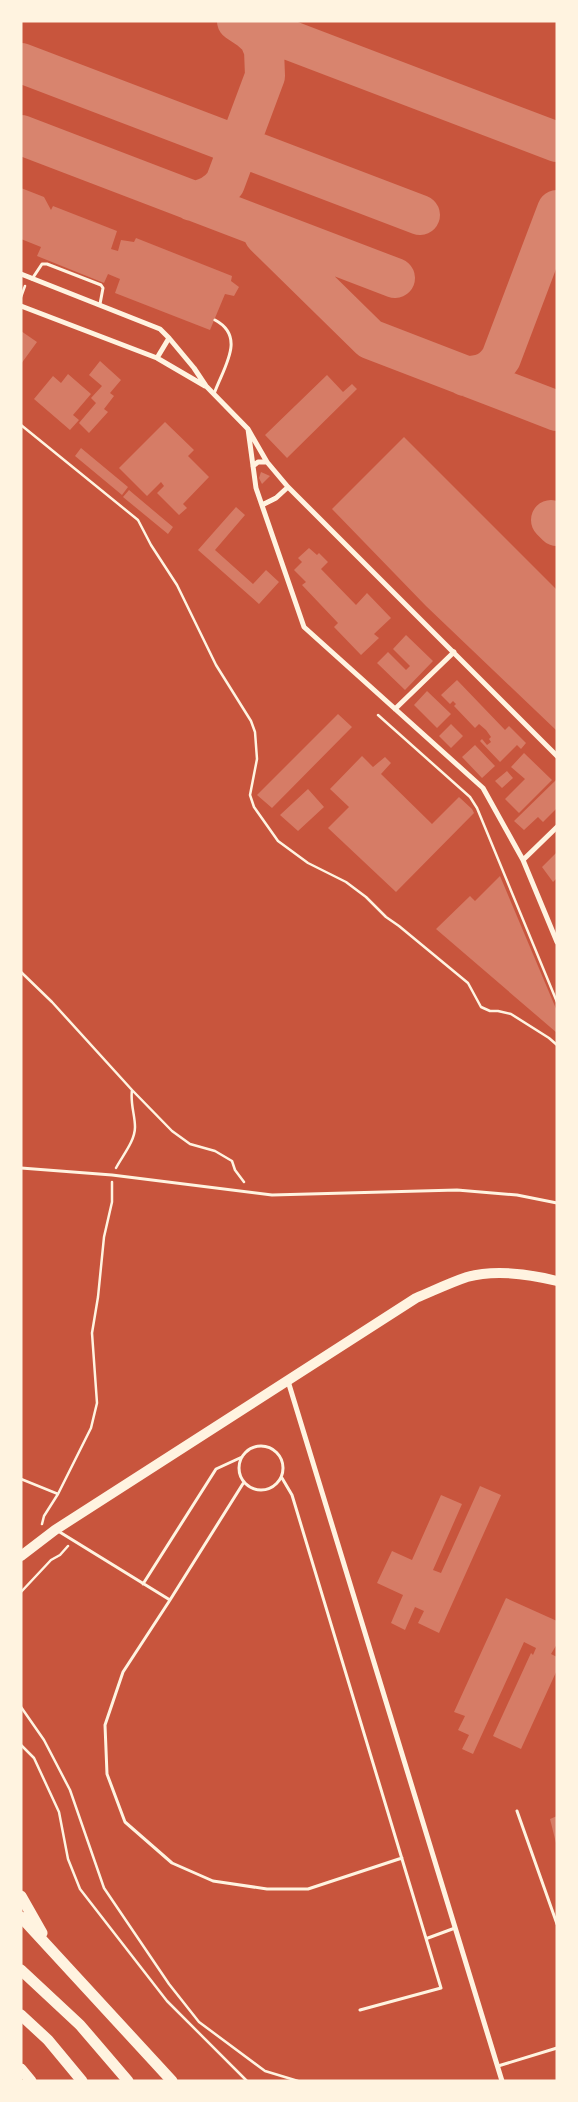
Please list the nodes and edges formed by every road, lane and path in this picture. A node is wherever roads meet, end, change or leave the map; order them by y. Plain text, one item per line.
1 (21, 274) edge
2 (32, 279) junction
3 (100, 304) junction
4 (21, 306) edge
5 (214, 320) dead end
6 (169, 338) junction
7 (157, 358) junction
8 (206, 386) junction
9 (214, 394) junction
10 (21, 425) edge
11 (248, 429) junction
12 (267, 462) junction
13 (253, 466) junction
14 (288, 487) junction
15 (262, 505) junction
16 (454, 652) junction
17 (395, 709) junction
18 (378, 715) dead end
19 (557, 756) edge
20 (557, 827) edge
21 (524, 860) junction
22 (557, 942) edge
23 (21, 972) edge
24 (557, 1002) edge
25 (557, 1045) edge
26 (132, 1090) junction
27 (21, 1168) edge
28 (112, 1175) junction
29 (252, 1193) junction
30 (557, 1203) edge
31 (557, 1281) edge
32 (287, 1380) junction
33 (242, 1456) junction
34 (282, 1478) junction
35 (21, 1479) edge
36 (244, 1482) junction
37 (58, 1494) junction
38 (37, 1530) dead end
39 (55, 1530) junction
40 (73, 1540) junction
41 (21, 1556) edge
42 (143, 1584) junction
43 (21, 1592) edge
44 (170, 1600) junction
45 (21, 1707) edge
46 (21, 1745) edge
47 (517, 1811) dead end
48 (402, 1858) junction
49 (21, 1896) edge
50 (21, 1917) edge
51 (557, 1924) edge
52 (455, 1928) junction
53 (428, 1938) junction
54 (52, 1950) junction
55 (21, 1970) edge
56 (360, 2010) dead end
57 (21, 2015) edge
58 (557, 2048) edge
59 (498, 2066) junction
60 (21, 2069) edge
61 (31, 2081) edge
62 (82, 2081) edge
63 (128, 2081) edge
64 (172, 2081) edge
65 (247, 2081) edge
66 (298, 2081) edge
67 (502, 2081) edge

1 - 2 street
2 - 3 street
2 - 3 lane
3 - 6 street
4 - 7 street
5 - 9 lane
6 - 7 street
6 - 8 street
7 - 8 street
8 - 9 street
9 - 11 street
10 - 25 path
11 - 12 street
11 - 13 street
12 - 13 street
12 - 14 street
13 - 15 street
14 - 15 street
14 - 16 street
15 - 17 street
16 - 17 street
16 - 19 street
17 - 21 street
18 - 24 path
20 - 21 street
21 - 22 street
23 - 26 path
26 - 28 path
26 - 29 path
27 - 28 lane
28 - 29 lane
28 - 37 path
29 - 30 lane
31 - 32 main road
32 - 39 main road
32 - 52 street
33 - 34 lane
33 - 36 lane
33 - 42 lane
34 - 36 lane
34 - 48 lane
35 - 37 path
36 - 44 lane
37 - 38 path
39 - 40 lane
39 - 41 main road
40 - 42 lane
40 - 43 path
42 - 44 lane
44 - 48 lane
45 - 66 path
46 - 65 path
47 - 51 lane
48 - 53 lane
49 - 54 highway
50 - 54 highway
52 - 53 lane
52 - 59 street
53 - 56 lane
54 - 64 highway
55 - 63 highway
57 - 62 highway
58 - 59 lane
59 - 67 street
60 - 61 highway

